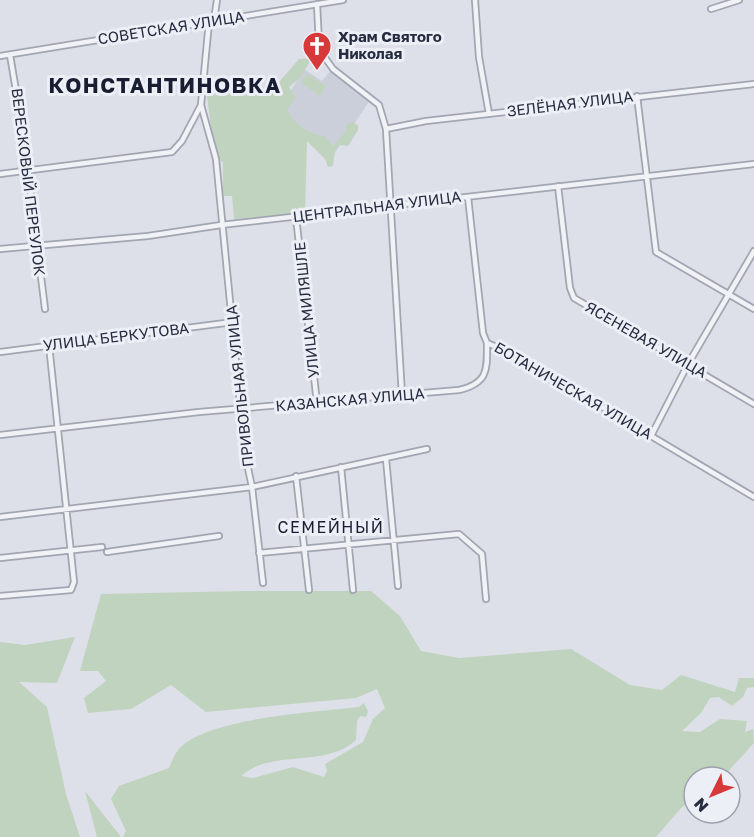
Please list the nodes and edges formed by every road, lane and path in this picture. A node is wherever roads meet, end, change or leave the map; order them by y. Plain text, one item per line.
1 (217, 0) edge
2 (343, 0) edge
3 (475, 0) edge
4 (739, 0) edge
5 (317, 4) junction
6 (711, 9) dead end
7 (211, 21) junction
8 (10, 55) junction
9 (0, 56) edge
10 (754, 84) edge
11 (637, 96) junction
12 (201, 105) junction
13 (489, 114) junction
14 (386, 129) junction
15 (754, 164) edge
16 (27, 171) junction
17 (0, 174) edge
18 (646, 176) junction
19 (558, 186) junction
20 (468, 197) junction
21 (391, 207) junction
22 (296, 217) junction
23 (221, 225) junction
24 (36, 245) junction
25 (0, 249) edge
26 (754, 251) edge
27 (730, 294) junction
28 (45, 309) dead end
29 (754, 309) edge
30 (233, 322) junction
31 (487, 343) junction
32 (49, 345) junction
33 (0, 352) edge
34 (688, 364) junction
35 (402, 395) junction
36 (317, 403) junction
37 (754, 404) edge
38 (243, 410) junction
39 (58, 428) junction
40 (0, 435) edge
41 (651, 436) junction
42 (428, 448) dead end
43 (386, 459) junction
44 (341, 467) junction
45 (296, 476) junction
46 (252, 487) junction
47 (754, 497) edge
48 (66, 509) junction
49 (0, 517) edge
50 (219, 536) dead end
51 (393, 541) junction
52 (348, 545) junction
53 (102, 547) dead end
54 (71, 550) junction
55 (303, 550) junction
56 (107, 552) dead end
57 (259, 553) junction
58 (0, 558) edge
59 (263, 583) dead end
60 (398, 586) dead end
61 (309, 590) dead end
62 (354, 590) dead end
63 (0, 596) edge
64 (486, 599) dead end

1 - 7 street
2 - 5 street, СОВЕТСКАЯ УЛИЦА
3 - 13 street
4 - 6 street
5 - 7 street, СОВЕТСКАЯ УЛИЦА
5 - 14 street
7 - 8 street, СОВЕТСКАЯ УЛИЦА
7 - 12 street
8 - 9 street, СОВЕТСКАЯ УЛИЦА
8 - 16 street, ВЕРЕСКОВЫЙ ПЕРЕУЛОК
10 - 11 street, ЗЕЛЁНАЯ УЛИЦА
11 - 13 street, ЗЕЛЁНАЯ УЛИЦА
11 - 18 street
12 - 16 street
12 - 23 street, ПРИВОЛЬНАЯ УЛИЦА
13 - 14 street, ЗЕЛЁНАЯ УЛИЦА
14 - 21 street
15 - 18 street, ЦЕНТРАЛЬНАЯ УЛИЦА
16 - 17 street
16 - 24 street, ВЕРЕСКОВЫЙ ПЕРЕУЛОК
18 - 19 street, ЦЕНТРАЛЬНАЯ УЛИЦА
18 - 27 street
19 - 20 street, ЦЕНТРАЛЬНАЯ УЛИЦА
19 - 34 street, ЯСЕНЕВАЯ УЛИЦА
20 - 21 street, ЦЕНТРАЛЬНАЯ УЛИЦА
20 - 31 street, БОТАНИЧЕСКАЯ УЛИЦА
21 - 22 street, ЦЕНТРАЛЬНАЯ УЛИЦА
21 - 35 street
22 - 23 street, ЦЕНТРАЛЬНАЯ УЛИЦА
22 - 36 street, УЛИЦА МИЛЯШЛЕ
23 - 24 street, ЦЕНТРАЛЬНАЯ УЛИЦА
23 - 30 street, ПРИВОЛЬНАЯ УЛИЦА
24 - 25 street, ЦЕНТРАЛЬНАЯ УЛИЦА
24 - 28 street, ВЕРЕСКОВЫЙ ПЕРЕУЛОК
26 - 27 street
27 - 29 street
27 - 34 street
30 - 32 street, УЛИЦА БЕРКУТОВА
30 - 38 street, ПРИВОЛЬНАЯ УЛИЦА
31 - 35 street, КАЗАНСКАЯ УЛИЦА
31 - 41 street, БОТАНИЧЕСКАЯ УЛИЦА
32 - 33 street, УЛИЦА БЕРКУТОВА
32 - 39 street
34 - 37 street, ЯСЕНЕВАЯ УЛИЦА
34 - 41 street
35 - 36 street, КАЗАНСКАЯ УЛИЦА
36 - 38 street, КАЗАНСКАЯ УЛИЦА
38 - 39 street, КАЗАНСКАЯ УЛИЦА
38 - 46 street, ПРИВОЛЬНАЯ УЛИЦА
39 - 40 street, КАЗАНСКАЯ УЛИЦА
39 - 48 street
41 - 47 street, БОТАНИЧЕСКАЯ УЛИЦА
42 - 43 street
43 - 44 street
43 - 51 street
44 - 45 street
44 - 52 street
45 - 46 street
45 - 55 street
46 - 48 street, ПРИВОЛЬНАЯ УЛИЦА
46 - 57 street
48 - 49 street, ПРИВОЛЬНАЯ УЛИЦА
48 - 54 street
50 - 56 street
51 - 52 street
51 - 60 street
51 - 64 street
52 - 55 street
52 - 62 street
53 - 54 street
54 - 58 street
54 - 63 street
55 - 57 street
55 - 61 street
57 - 59 street

